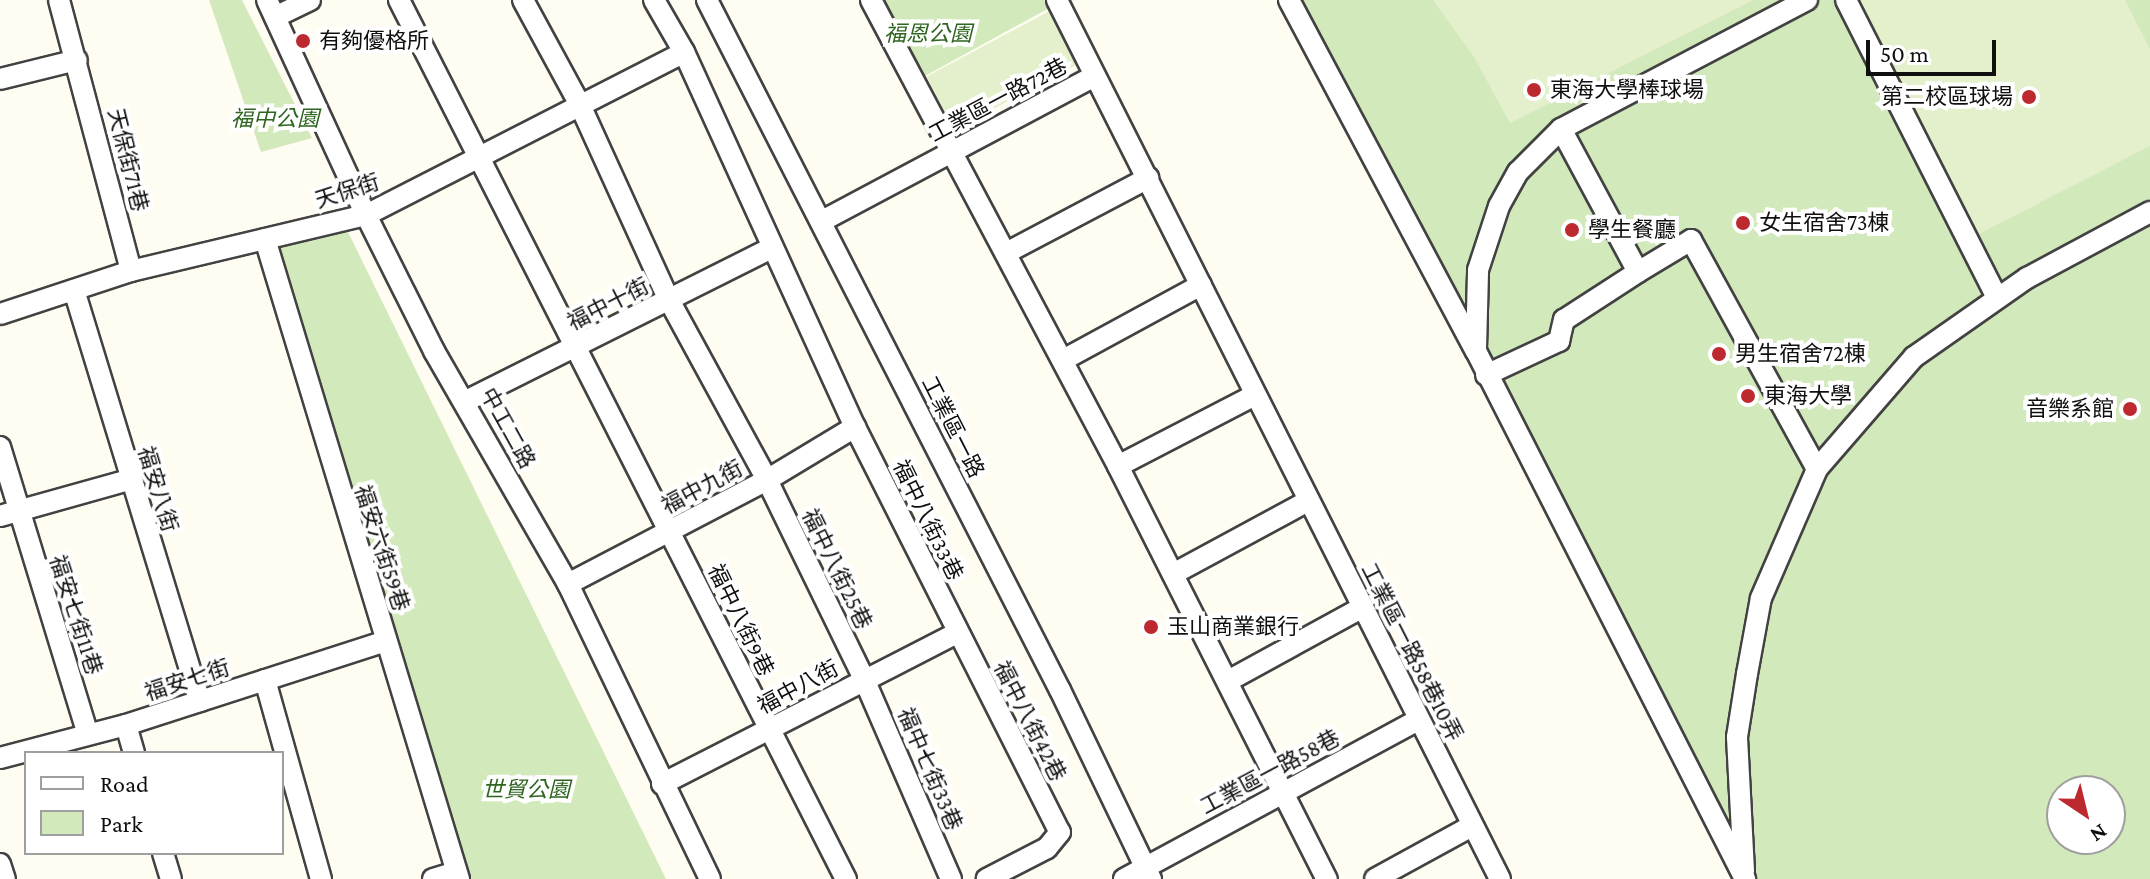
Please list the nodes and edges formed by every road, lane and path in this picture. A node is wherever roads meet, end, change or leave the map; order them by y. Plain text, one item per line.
1 (59, 0) edge
2 (310, 0) edge
3 (399, 0) edge
4 (523, 0) edge
5 (654, 0) edge
6 (707, 0) edge
7 (871, 0) edge
8 (1057, 0) edge
9 (1289, 0) edge
10 (1807, 0) edge
11 (1846, 0) edge
12 (271, 8) edge
13 (684, 52) junction
14 (77, 60) junction
15 (1095, 76) junction
16 (0, 79) edge
17 (580, 105) junction
18 (1561, 129) junction
19 (953, 150) junction
20 (480, 160) junction
21 (1148, 178) junction
22 (2150, 212) edge
23 (366, 215) junction
24 (822, 221) junction
25 (265, 239) junction
26 (770, 249) junction
27 (1006, 253) junction
28 (131, 271) junction
29 (1638, 272) junction
30 (1201, 285) junction
31 (74, 290) junction
32 (1997, 297) junction
33 (669, 300) junction
34 (0, 314) edge
35 (577, 346) junction
36 (1476, 351) junction
37 (1063, 360) junction
38 (1486, 375) junction
39 (1255, 395) junction
40 (466, 401) junction
41 (855, 427) junction
42 (0, 447) edge
43 (1118, 466) junction
44 (1817, 469) junction
45 (129, 480) junction
46 (767, 480) junction
47 (1308, 501) junction
48 (9, 514) edge
49 (672, 530) junction
50 (1173, 574) junction
51 (568, 584) junction
52 (1363, 607) junction
53 (957, 633) junction
54 (386, 641) junction
55 (864, 679) junction
56 (265, 680) junction
57 (1228, 681) junction
58 (200, 701) junction
59 (1418, 720) junction
60 (126, 725) junction
61 (768, 731) junction
62 (88, 734) junction
63 (24, 751) edge
64 (26, 751) edge
65 (133, 751) edge
66 (0, 758) edge
67 (662, 784) junction
68 (1285, 790) junction
69 (1472, 826) junction
70 (164, 855) edge
71 (0, 864) edge
72 (1148, 874) edge
73 (457, 875) edge
74 (5, 879) edge
75 (171, 879) edge
76 (321, 879) edge
77 (433, 879) edge
78 (710, 879) edge
79 (846, 879) edge
80 (951, 879) edge
81 (987, 879) edge
82 (1124, 879) edge
83 (1327, 879) edge
84 (1375, 879) edge
85 (1500, 879) edge
86 (1744, 879) edge

1 - 14 street, 天保街71巷
2 - 12 street
3 - 20 street, 福中八街9巷
4 - 17 street, 福中八街25巷
5 - 13 street, 福中八街33巷
6 - 24 street, 工業區一路
7 - 19 street
8 - 15 street
9 - 36 street
10 - 18 street
11 - 32 street
12 - 23 street, 中工二路
13 - 17 street, 天保街
13 - 26 street, 福中八街33巷
14 - 16 street
14 - 28 street, 天保街71巷
15 - 19 street, 工業區一路72巷
15 - 21 street, 工業區一路72巷
17 - 20 street, 天保街
17 - 33 street, 福中八街25巷
18 - 29 street
18 - 36 street
19 - 24 street, 工業區一路72巷
19 - 27 street
20 - 23 street, 天保街
20 - 35 street, 福中八街9巷
21 - 27 street
21 - 30 street, 工業區一路72巷
22 - 32 street
23 - 25 street, 天保街
23 - 40 street, 中工二路
24 - 72 street, 工業區一路
25 - 28 street, 天保街
25 - 54 street, 福安六街59巷
26 - 33 street, 福中十街
26 - 41 street, 福中八街33巷
27 - 37 street
28 - 31 street, 天保街
29 - 38 street
29 - 44 street
30 - 37 street
30 - 39 street, 工業區一路58巷10弄
31 - 34 street, 天保街
31 - 45 street, 福安八街
32 - 44 street
33 - 35 street, 福中十街
33 - 46 street, 福中八街25巷
35 - 40 street, 福中十街
35 - 49 street, 福中八街9巷
36 - 38 street
37 - 43 street
38 - 86 street
39 - 43 street
39 - 47 street, 工業區一路58巷10弄
40 - 51 street, 中工二路
41 - 46 street, 福中九街
41 - 53 street, 福中八街33巷
42 - 48 street, 福安七街11巷
43 - 50 street
44 - 86 street
45 - 48 street
45 - 58 street, 福安八街
46 - 49 street, 福中九街
46 - 55 street, 福中八街25巷
47 - 50 street
47 - 52 street, 工業區一路58巷10弄
48 - 62 street, 福安七街11巷
49 - 51 street, 福中九街
49 - 61 street, 福中八街9巷
50 - 57 street
51 - 67 street, 中工二路
52 - 57 street
52 - 59 street, 工業區一路58巷10弄
53 - 55 street, 福中八街
53 - 81 street, 福中八街42巷
54 - 56 street, 福安七街
54 - 73 street, 福安六街59巷
55 - 61 street, 福中八街
55 - 80 street, 福中七街33巷
56 - 58 street, 福安七街
56 - 76 street
57 - 68 street
58 - 60 street, 福安七街
59 - 68 street, 工業區一路58巷
59 - 69 street, 工業區一路58巷10弄
60 - 62 street, 福安七街
60 - 65 street
61 - 67 street, 福中八街
61 - 79 street, 福中八街9巷
62 - 64 street, 福安七街
63 - 66 street, 福安七街
67 - 78 street, 中工二路
68 - 72 street, 工業區一路58巷
68 - 83 street
69 - 84 street
69 - 85 street, 工業區一路58巷10弄
70 - 75 street
71 - 74 street
72 - 82 street, 工業區一路58巷
73 - 77 street

